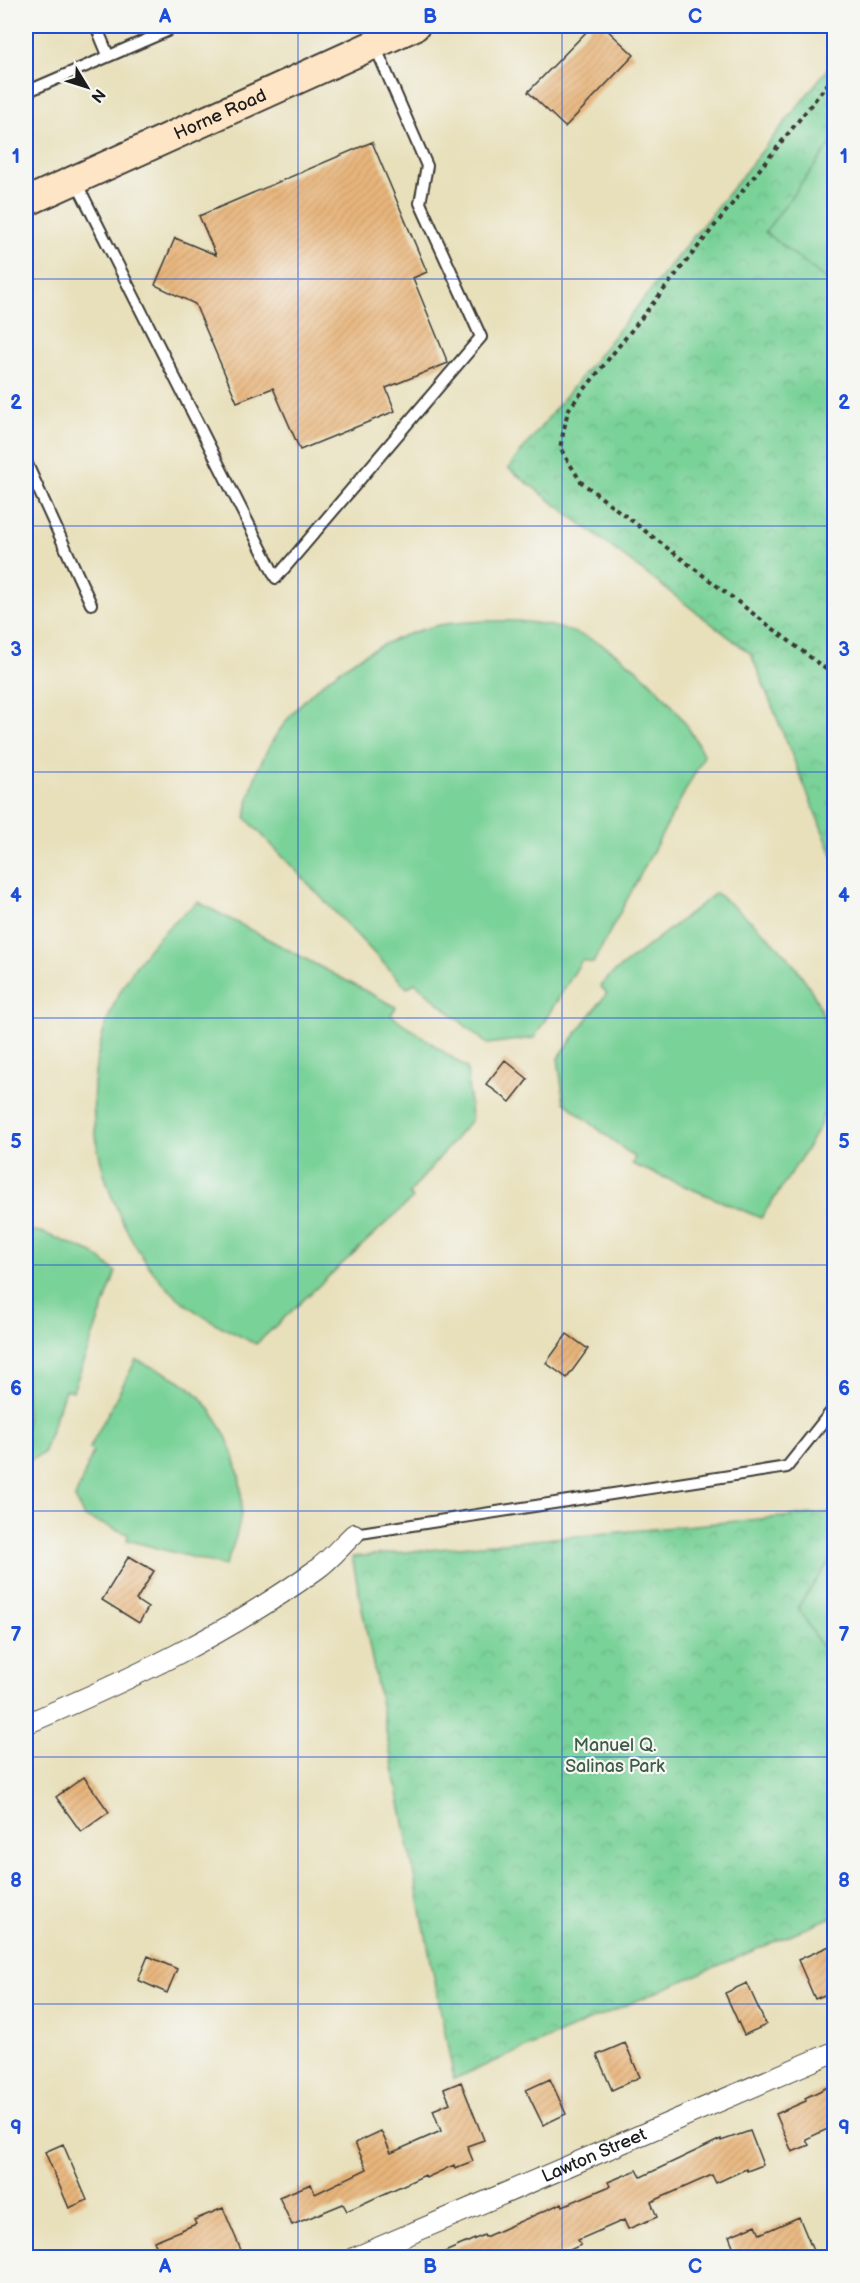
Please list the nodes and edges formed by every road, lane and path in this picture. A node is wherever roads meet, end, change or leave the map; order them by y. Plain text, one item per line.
1 (96, 26) edge
2 (165, 26) edge
3 (415, 26) edge
4 (374, 42) junction
5 (108, 55) junction
6 (834, 76) edge
7 (26, 92) edge
8 (75, 180) junction
9 (26, 202) edge
10 (26, 462) edge
11 (91, 604) dead end
12 (834, 678) edge
13 (834, 1408) edge
14 (354, 1534) joint
15 (26, 1724) edge
16 (834, 2052) edge
17 (354, 2258) edge

1 - 5 lane
2 - 5 lane
3 - 4 main road, Horne Road
4 - 8 main road, Horne Road
4 - 8 lane
5 - 7 lane
6 - 12 path
8 - 9 main road, Horne Road
10 - 11 lane
13 - 14 lane
14 - 15 street
16 - 17 street, Lawton Street

